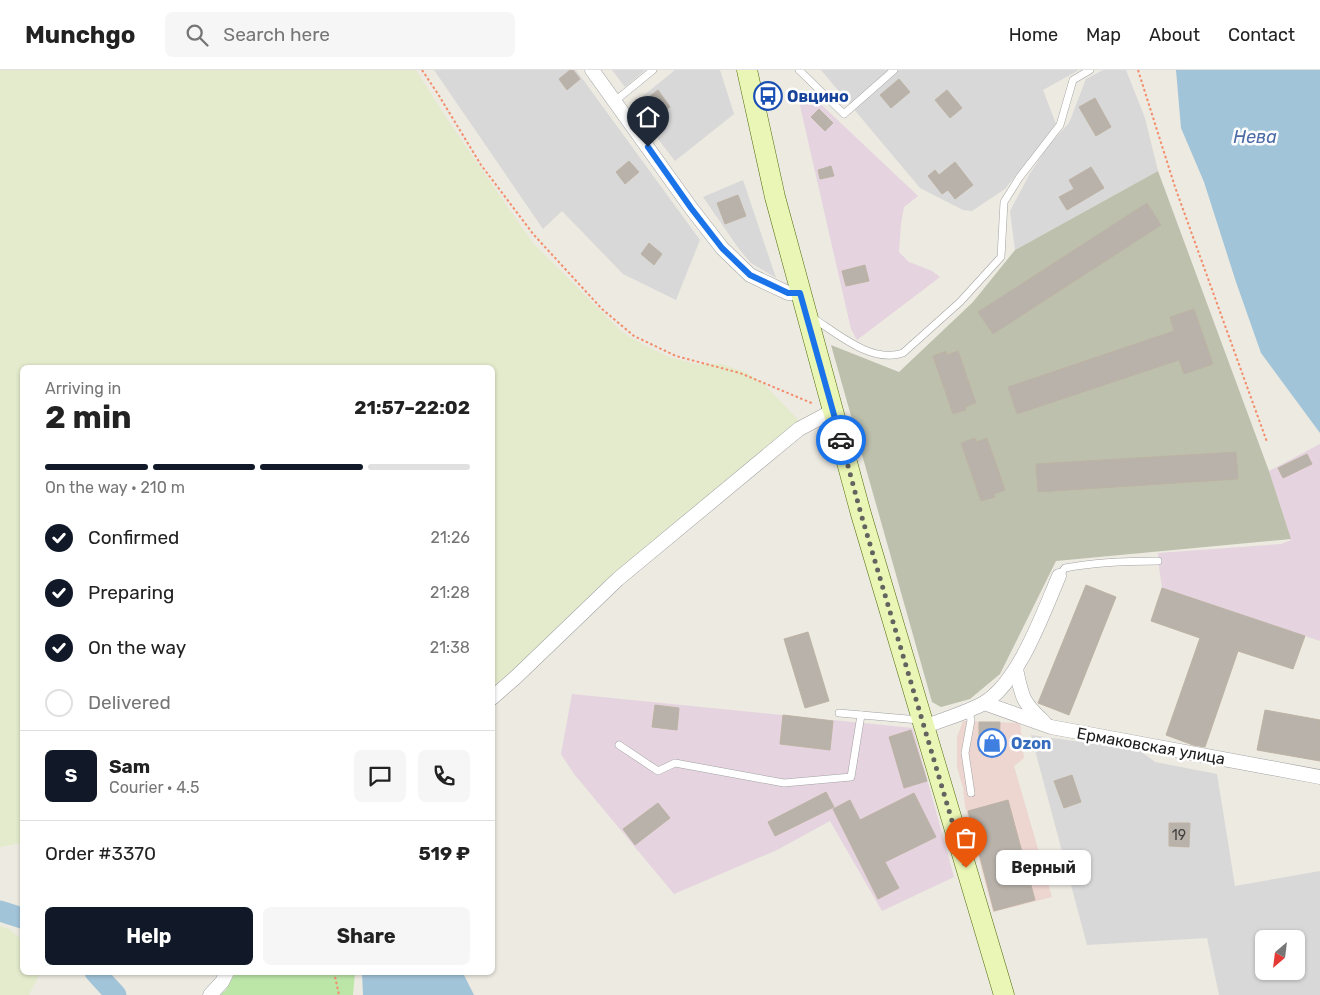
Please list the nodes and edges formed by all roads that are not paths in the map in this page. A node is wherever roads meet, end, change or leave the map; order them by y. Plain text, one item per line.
1 (592, 70) edge
2 (653, 70) edge
3 (747, 70) edge
4 (798, 70) edge
5 (894, 70) edge
6 (1090, 70) edge
7 (615, 101) junction
8 (800, 293) junction
9 (806, 314) junction
10 (833, 411) junction
11 (1158, 561) dead end
12 (1059, 576) joint
13 (1016, 668) junction
14 (495, 695) edge
15 (984, 703) junction
16 (968, 710) junction
17 (839, 713) dead end
18 (861, 715) junction
19 (923, 724) junction
20 (1050, 727) junction
21 (619, 745) dead end
22 (1320, 777) edge
23 (971, 793) dead end
24 (226, 975) edge
25 (210, 995) edge
26 (1004, 995) edge

1 - 7 street
2 - 7 lane
3 - 8 main road
4 - 5 lane
6 - 9 lane
7 - 8 street
8 - 9 main road
9 - 10 main road
10 - 14 street
10 - 19 main road
11 - 12 lane
12 - 13 street
13 - 15 street
13 - 20 street
15 - 16 street
15 - 20 street, Ермаковская улица
16 - 19 street
16 - 23 lane
17 - 18 lane
18 - 19 lane
18 - 21 lane
19 - 26 main road
20 - 22 street, Ермаковская улица
24 - 25 street

